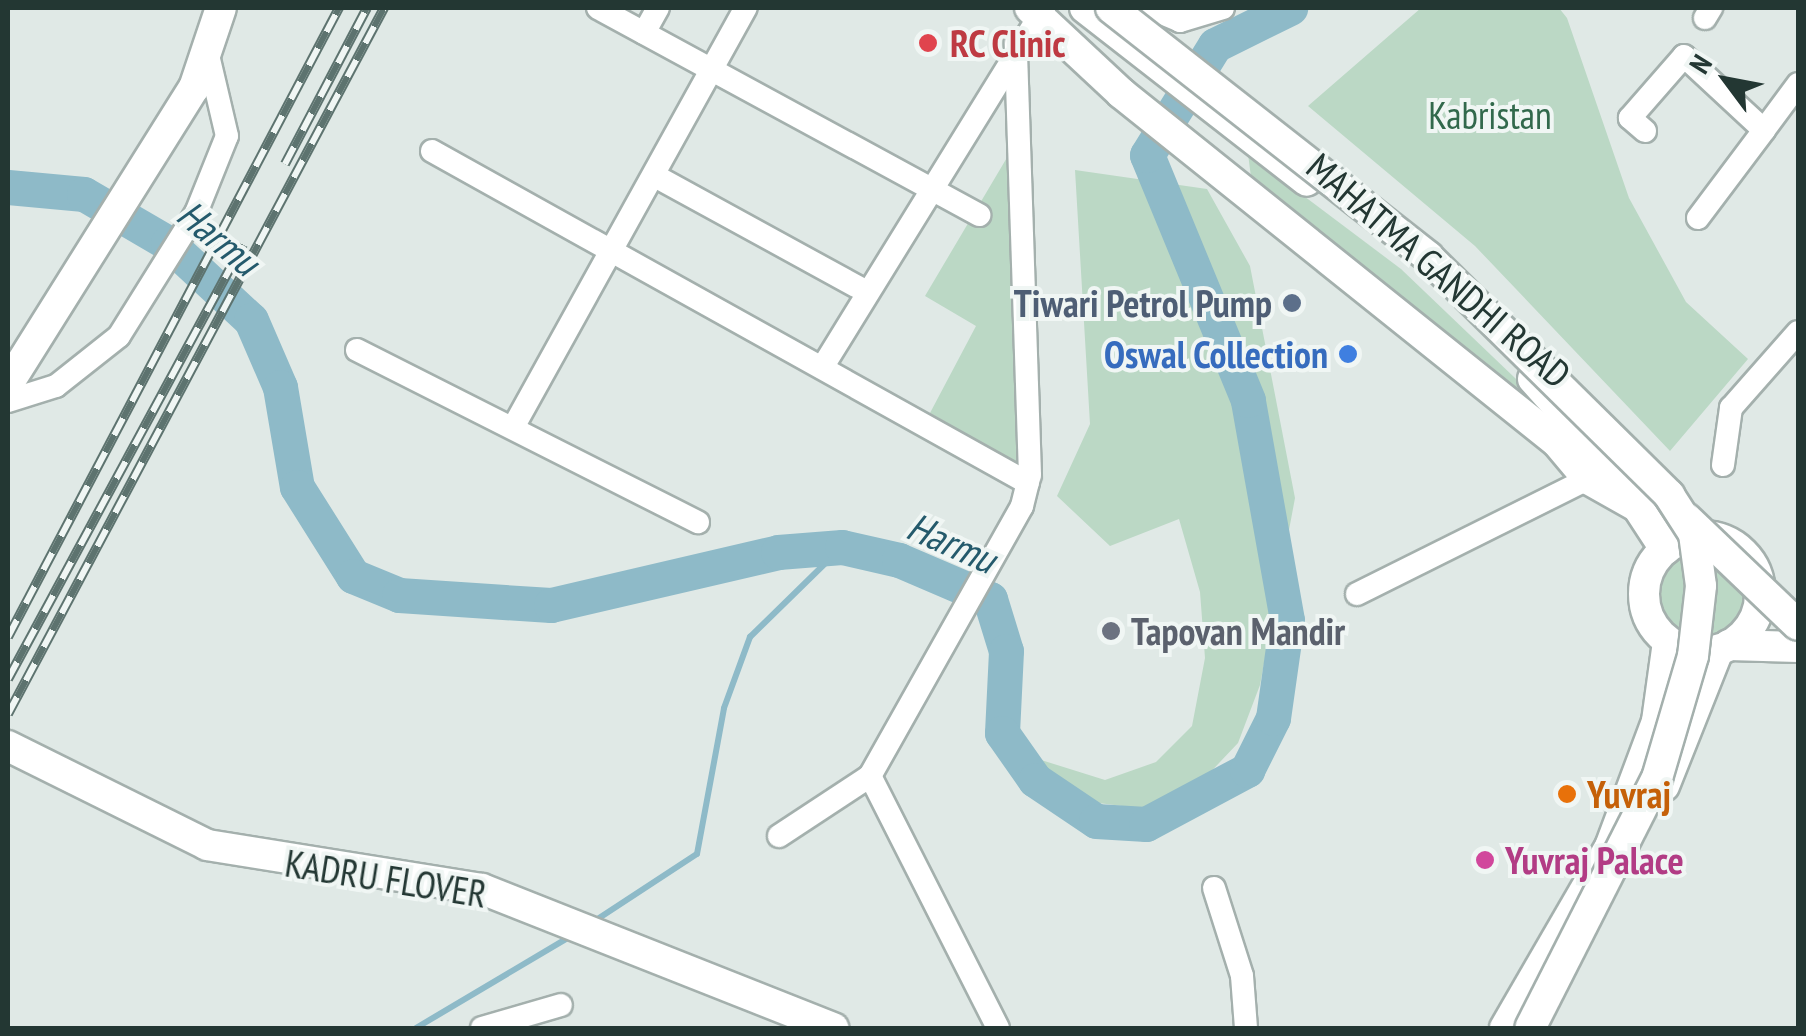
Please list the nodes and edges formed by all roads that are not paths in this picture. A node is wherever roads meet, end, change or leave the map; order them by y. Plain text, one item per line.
1 (221, 8) edge
2 (598, 8) edge
3 (658, 8) edge
4 (746, 8) edge
5 (1085, 8) edge
6 (1098, 8) edge
7 (1111, 8) edge
8 (1122, 8) edge
9 (1150, 8) edge
10 (1223, 8) edge
11 (1036, 9) edge
12 (644, 33) junction
13 (1016, 43) junction
14 (208, 55) junction
15 (713, 70) junction
16 (1798, 84) edge
17 (1254, 126) junction
18 (1764, 130) junction
19 (1645, 131) dead end
20 (432, 151) dead end
21 (655, 176) junction
22 (930, 186) junction
23 (980, 215) dead end
24 (1698, 218) dead end
25 (614, 250) junction
26 (868, 292) junction
27 (1798, 332) edge
28 (357, 350) dead end
29 (825, 364) junction
30 (8, 384) edge
31 (8, 401) edge
32 (515, 424) junction
33 (1723, 465) dead end
34 (1588, 479) junction
35 (1028, 483) junction
36 (1641, 508) junction
37 (1687, 518) junction
38 (698, 522) dead end
39 (1665, 549) junction
40 (1750, 562) junction
41 (1357, 594) dead end
42 (1790, 605) edge
43 (1798, 625) edge
44 (1668, 642) junction
45 (1798, 647) edge
46 (1724, 648) junction
47 (8, 746) edge
48 (870, 776) junction
49 (779, 836) dead end
50 (1214, 888) dead end
51 (561, 1005) dead end
52 (482, 1028) edge
53 (833, 1028) edge
54 (998, 1028) edge
55 (1246, 1028) edge
56 (1505, 1028) edge
57 (1517, 1028) edge
58 (1530, 1028) edge
59 (1542, 1028) edge

1 - 14 main road
2 - 12 street
3 - 12 street
4 - 15 street
5 - 17 main road, MAHATMA GANDHI ROAD
6 - 57 main road, bridge
7 - 37 main road, bridge
8 - 17 main road, MAHATMA GANDHI ROAD, bridge
9 - 10 street
11 - 13 street
11 - 34 main road
12 - 15 street
13 - 22 street
13 - 35 street
14 - 30 main road
14 - 31 street
15 - 21 street
15 - 22 street
16 - 18 street
17 - 36 main road, MAHATMA GANDHI ROAD
17 - 40 main road, MAHATMA GANDHI ROAD
18 - 19 street
18 - 24 street
20 - 25 street
21 - 25 street
21 - 26 street
22 - 23 street
22 - 26 street
25 - 29 street
25 - 32 street
26 - 29 street
27 - 33 street
28 - 32 street
29 - 35 street
32 - 38 street
34 - 36 main road
34 - 41 street
35 - 48 street
36 - 39 main road, MAHATMA GANDHI ROAD
37 - 43 main road, bridge
37 - 58 main road, bridge
39 - 40 main road
39 - 44 main road
40 - 42 main road, MAHATMA GANDHI ROAD
40 - 46 main road
44 - 46 main road
44 - 56 main road
45 - 46 main road
46 - 59 main road
47 - 53 main road, KADRU FLOVER
48 - 49 street
48 - 54 street
50 - 55 street
51 - 52 street

